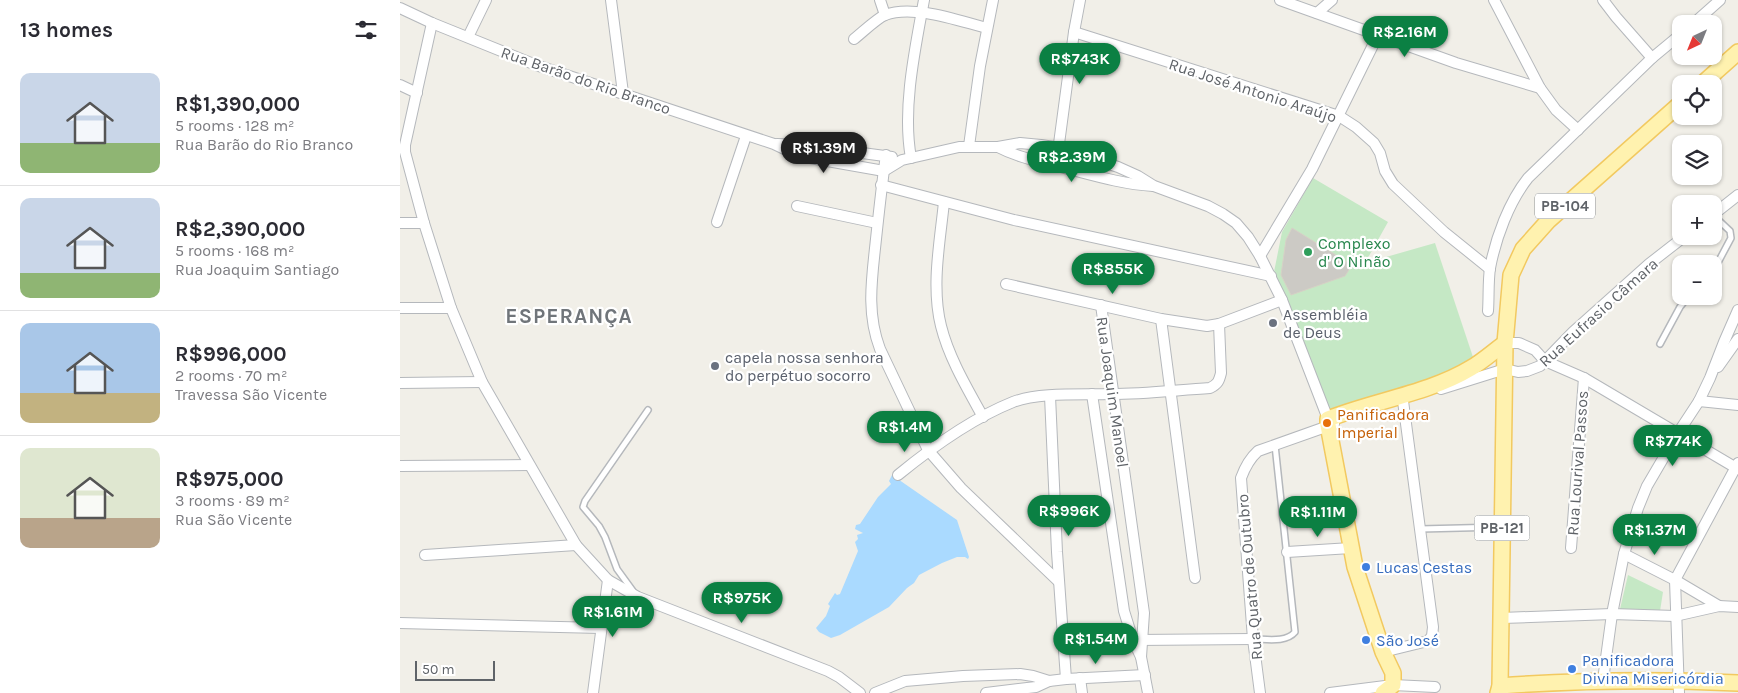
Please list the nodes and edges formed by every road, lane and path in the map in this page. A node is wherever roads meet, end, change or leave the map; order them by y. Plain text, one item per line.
1 (486, 0) edge
2 (613, 0) edge
3 (880, 0) edge
4 (924, 0) edge
5 (993, 0) edge
6 (1080, 0) edge
7 (1280, 0) edge
8 (1332, 0) edge
9 (1494, 0) edge
10 (1604, 0) edge
11 (1720, 0) edge
12 (1301, 4) edge
13 (400, 8) edge
14 (922, 11) junction
15 (1317, 13) junction
16 (885, 15) junction
17 (1703, 15) edge
18 (432, 23) junction
19 (987, 28) junction
20 (1074, 32) junction
21 (1378, 36) junction
22 (468, 37) junction
23 (854, 39) dead end
24 (1672, 41) edge
25 (1738, 52) edge
26 (1652, 58) junction
27 (1712, 75) edge
28 (400, 85) edge
29 (1540, 88) junction
30 (417, 93) junction
31 (622, 93) junction
32 (1672, 110) edge
33 (1339, 116) junction
34 (1578, 130) junction
35 (746, 136) junction
36 (774, 144) junction
37 (403, 145) edge
38 (969, 146) junction
39 (998, 147) junction
40 (1060, 148) junction
41 (886, 155) junction
42 (906, 159) junction
43 (1056, 166) junction
44 (884, 171) junction
45 (881, 185) junction
46 (1154, 186) junction
47 (1738, 195) edge
48 (944, 202) junction
49 (797, 206) dead end
50 (1722, 208) edge
51 (717, 222) dead end
52 (400, 223) edge
53 (424, 223) junction
54 (877, 223) junction
55 (1722, 223) edge
56 (1674, 245) edge
57 (1722, 255) edge
58 (1260, 256) junction
59 (1490, 269) junction
60 (1271, 276) junction
61 (1006, 284) dead end
62 (1282, 300) junction
63 (1101, 305) junction
64 (1682, 305) edge
65 (400, 308) edge
66 (451, 308) junction
67 (1738, 310) edge
68 (1488, 311) dead end
69 (1161, 318) junction
70 (1219, 324) junction
71 (1738, 339) edge
72 (1505, 343) junction
73 (1660, 344) dead end
74 (1545, 361) junction
75 (1505, 369) junction
76 (1584, 378) junction
77 (1710, 378) junction
78 (482, 382) junction
79 (400, 383) edge
80 (1169, 391) junction
81 (1092, 394) junction
82 (1114, 394) junction
83 (1050, 396) junction
84 (1699, 401) junction
85 (1403, 402) junction
86 (1738, 405) edge
87 (648, 410) dead end
88 (983, 417) junction
89 (1328, 422) junction
90 (1678, 433) junction
91 (1275, 445) junction
92 (928, 450) junction
93 (400, 466) edge
94 (529, 466) junction
95 (1737, 467) edge
96 (898, 475) dead end
97 (1502, 527) junction
98 (1419, 529) junction
99 (576, 545) junction
100 (1351, 548) junction
101 (1570, 548) dead end
102 (1287, 552) junction
103 (1624, 554) junction
104 (425, 555) dead end
105 (1195, 578) dead end
106 (608, 580) junction
107 (1674, 580) junction
108 (1059, 582) junction
109 (638, 597) junction
110 (1719, 606) junction
111 (1738, 607) edge
112 (1612, 614) junction
113 (1675, 616) junction
114 (1502, 618) junction
115 (400, 623) edge
116 (601, 628) junction
117 (1253, 639) junction
118 (1138, 640) junction
119 (1383, 652) junction
120 (1145, 675) junction
121 (1080, 678) junction
122 (1066, 679) junction
123 (1603, 680) junction
124 (906, 681) junction
125 (1049, 681) junction
126 (1738, 683) edge
127 (1678, 686) edge
128 (1435, 687) dead end
129 (1391, 690) edge
130 (1499, 690) edge
131 (593, 693) edge
132 (860, 693) edge
133 (880, 693) edge
134 (904, 693) edge
135 (986, 693) edge
136 (1082, 693) edge
137 (1148, 693) edge
138 (1260, 693) edge
139 (1330, 693) edge

1 - 22 street
2 - 31 street
3 - 16 street
4 - 14 street
5 - 19 street
6 - 20 street
7 - 12 street
8 - 15 street
9 - 29 street
10 - 26 street
11 - 17 street
12 - 15 street
13 - 18 street, Rua Barão do Rio Branco
14 - 16 street
14 - 19 street
14 - 42 street
15 - 21 street
16 - 23 street
18 - 22 street, Rua Barão do Rio Branco
18 - 30 street
19 - 38 street
20 - 33 street, Rua José Antonio Araújo
20 - 40 street
21 - 29 street
21 - 33 street
22 - 31 street, Rua Barão do Rio Branco
24 - 26 street
25 - 27 main road
26 - 34 street
28 - 30 street
29 - 34 street
30 - 37 street
31 - 35 street, Rua Barão do Rio Branco
32 - 72 main road, PB-104
33 - 58 street
33 - 59 street, Rua José Antonio Araújo
34 - 59 street
35 - 36 street, Rua Barão do Rio Branco
35 - 51 street
36 - 41 street, Rua Barão do Rio Branco
36 - 44 street, Rua Barão do Rio Branco
37 - 53 street
38 - 39 street
38 - 42 street
39 - 40 street
39 - 43 street
40 - 43 street
40 - 46 street
41 - 42 street, Rua Barão do Rio Branco
41 - 44 street
42 - 44 street
43 - 46 street
44 - 45 street
45 - 48 street
45 - 54 street
46 - 58 street
47 - 50 street
48 - 60 street
48 - 88 street
49 - 54 street
52 - 53 street
53 - 66 street
54 - 92 street
55 - 57 lane
56 - 74 street, Rua Eufrasio Câmara
58 - 60 street
59 - 68 street
60 - 62 street
61 - 63 street
62 - 70 street
62 - 89 street
63 - 69 street
63 - 82 street, Rua Joaquim Manoel
64 - 73 lane
65 - 66 street
66 - 78 street
67 - 77 street
69 - 70 street
69 - 80 street
70 - 80 street
71 - 77 street
72 - 74 street
72 - 75 main road, PB-121
72 - 89 main road
74 - 75 street, Rua Eufrasio Câmara
74 - 76 street
75 - 85 street, Rua Quatro de Outubro
75 - 97 main road, PB-121
76 - 90 street
76 - 101 street, Rua Lourival Passos
77 - 84 street
78 - 79 street
78 - 94 street
80 - 82 street
80 - 105 street
81 - 82 street
81 - 83 street
81 - 118 street, Rua Joaquim Manoel
82 - 118 street, Rua Joaquim Manoel
83 - 88 street
83 - 108 street
84 - 86 street
84 - 90 street
85 - 89 street, Rua Quatro de Outubro
85 - 98 street
87 - 109 lane
88 - 92 street
89 - 91 street, Rua Quatro de Outubro
89 - 100 main road
90 - 95 street
90 - 103 street
91 - 102 lane
91 - 117 street, Rua Quatro de Outubro
92 - 96 street
92 - 108 street
93 - 94 street
94 - 99 street
95 - 107 street
97 - 98 lane
97 - 114 main road, PB-121
98 - 119 street
99 - 104 street
99 - 106 street
100 - 102 street
100 - 119 main road
102 - 117 lane
103 - 107 street
103 - 112 street
106 - 109 street
106 - 116 street
107 - 110 street
107 - 113 street
108 - 122 street
109 - 132 street
110 - 111 street
110 - 113 street
112 - 113 street
112 - 114 street
112 - 123 street
113 - 127 street
114 - 130 main road, PB-121
115 - 116 street
116 - 131 street
117 - 118 street
117 - 138 street, Rua Quatro de Outubro
118 - 120 street, Rua Joaquim Manoel
119 - 129 main road
120 - 121 street
120 - 137 street, Rua Joaquim Manoel
121 - 122 street
121 - 136 street
122 - 125 street
123 - 127 main road
123 - 130 main road
124 - 125 street
124 - 133 street
124 - 134 street
125 - 135 street
126 - 127 main road
128 - 129 street
129 - 139 street

